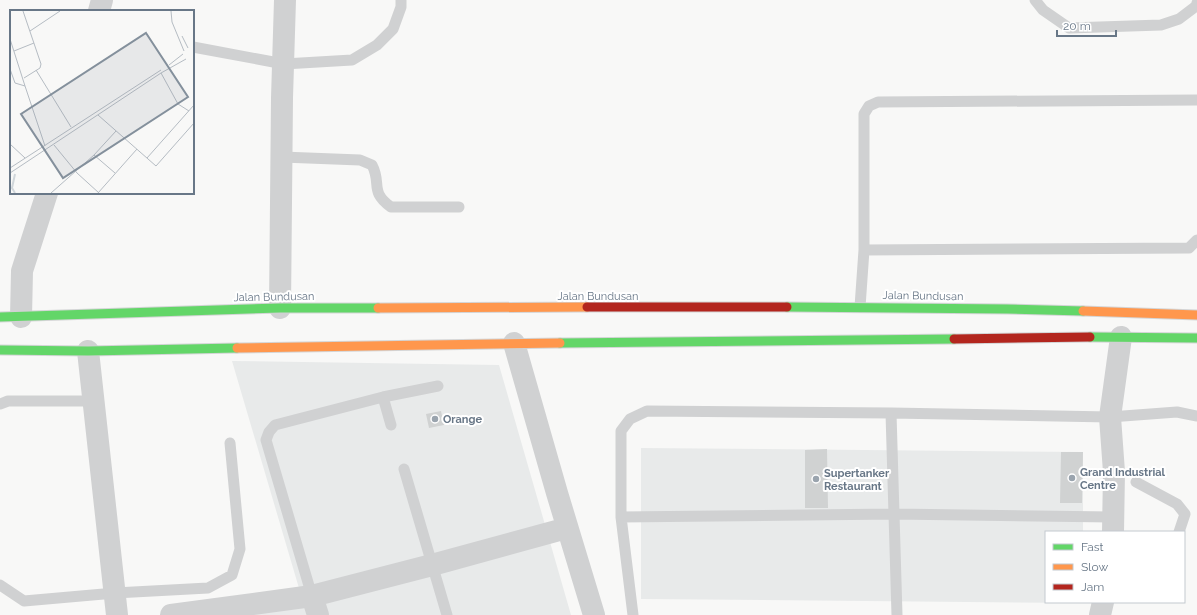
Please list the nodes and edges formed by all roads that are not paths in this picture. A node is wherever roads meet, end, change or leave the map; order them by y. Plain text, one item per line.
1 (102, 0) edge
2 (285, 0) edge
3 (401, 0) edge
4 (1035, 0) edge
5 (1197, 3) edge
6 (99, 10) edge
7 (194, 47) edge
8 (284, 64) junction
9 (1197, 100) edge
10 (282, 157) junction
11 (47, 194) edge
12 (460, 207) dead end
13 (1197, 240) edge
14 (864, 250) junction
15 (860, 307) junction
16 (280, 308) junction
17 (1197, 315) edge
18 (10, 317) edge
19 (1121, 337) junction
20 (1197, 338) edge
21 (514, 343) junction
22 (0, 350) edge
23 (88, 351) junction
24 (438, 386) dead end
25 (383, 397) junction
26 (94, 401) junction
27 (0, 404) edge
28 (891, 413) junction
29 (1197, 416) edge
30 (1110, 417) junction
31 (391, 425) dead end
32 (230, 443) dead end
33 (404, 469) dead end
34 (1136, 482) dead end
35 (894, 514) junction
36 (622, 517) junction
37 (1113, 525) edge
38 (567, 528) junction
39 (1179, 531) edge
40 (432, 565) junction
41 (0, 585) edge
42 (114, 593) junction
43 (1103, 603) edge
44 (315, 606) edge
45 (210, 612) edge
46 (117, 615) edge
47 (171, 615) edge
48 (447, 615) edge
49 (594, 615) edge
50 (633, 615) edge
51 (897, 615) edge
52 (1100, 615) edge

1 - 6 street
2 - 8 street
3 - 8 lane
4 - 5 lane
7 - 8 lane
8 - 10 street
9 - 14 lane
10 - 12 lane
10 - 16 street
11 - 18 street
13 - 14 lane
14 - 15 lane
15 - 16 main road, Jalan Bundusan
15 - 17 main road, Jalan Bundusan
16 - 18 main road, Jalan Bundusan
19 - 20 main road
19 - 21 main road
19 - 30 street
21 - 23 main road
21 - 38 street
22 - 23 main road
23 - 26 street
24 - 25 lane
25 - 31 lane
25 - 44 lane
26 - 27 lane
26 - 42 street
28 - 30 lane
28 - 35 lane
28 - 36 lane
29 - 30 lane
30 - 37 street
32 - 42 lane
33 - 40 lane
34 - 39 lane
35 - 36 lane
35 - 37 lane
35 - 51 lane
36 - 50 lane
38 - 40 street
38 - 49 street
40 - 44 street
40 - 48 lane
41 - 42 lane
42 - 46 street
43 - 52 street
44 - 45 street
45 - 47 street

